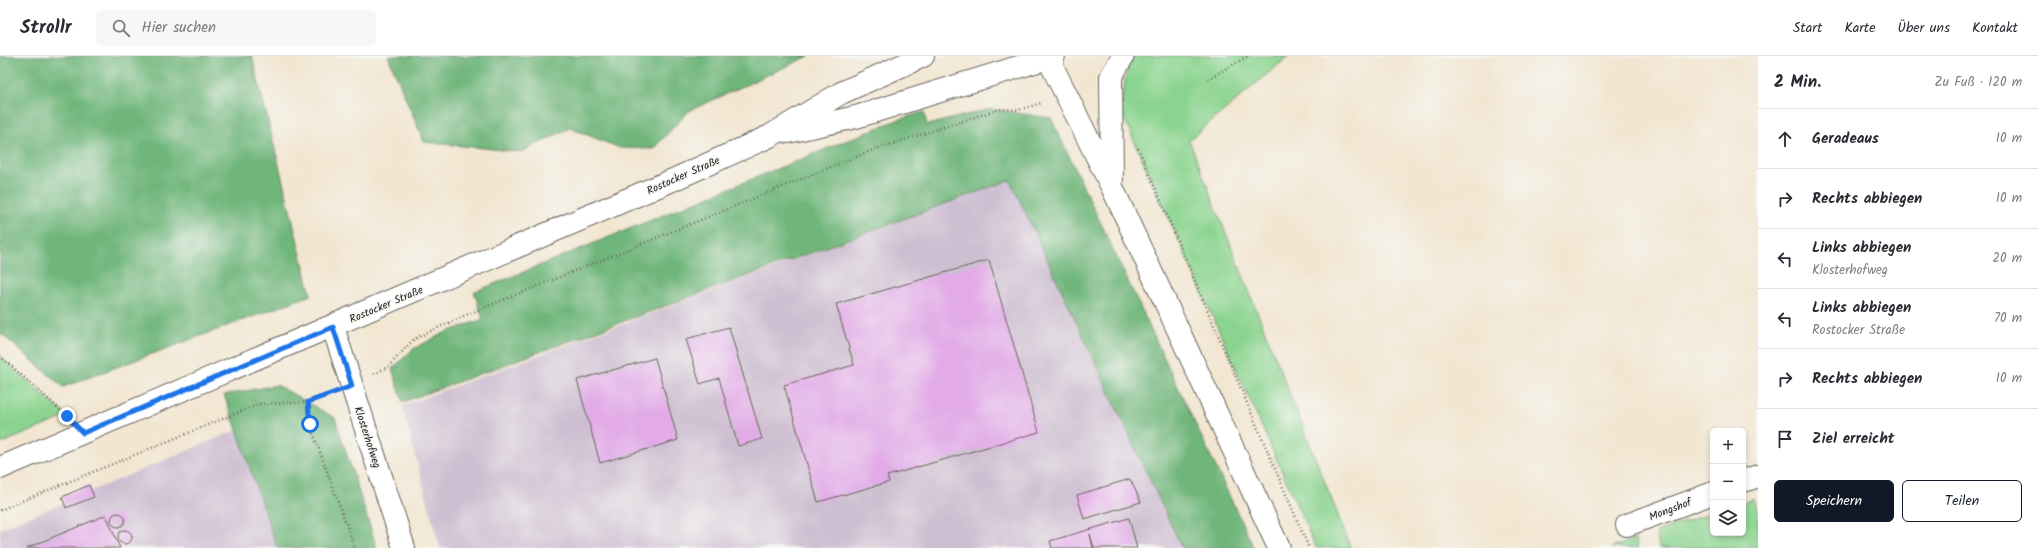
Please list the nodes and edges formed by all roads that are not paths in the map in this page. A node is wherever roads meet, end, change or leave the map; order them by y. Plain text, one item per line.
1 (923, 56) edge
2 (1123, 56) edge
3 (1050, 57) edge
4 (770, 136) junction
5 (1112, 187) junction
6 (333, 327) junction
7 (0, 468) edge
8 (1758, 476) edge
9 (1746, 480) edge
10 (1710, 494) edge
11 (1627, 525) dead end
12 (404, 548) edge
13 (1279, 548) edge

1 - 4 street, Rostocker Straße
2 - 5 street
3 - 4 street, Rostocker Straße
3 - 5 street
4 - 6 street, Rostocker Straße
5 - 13 street
6 - 7 street, Rostocker Straße
6 - 12 street, Klosterhofweg
8 - 9 street
10 - 11 street, Mongshof

